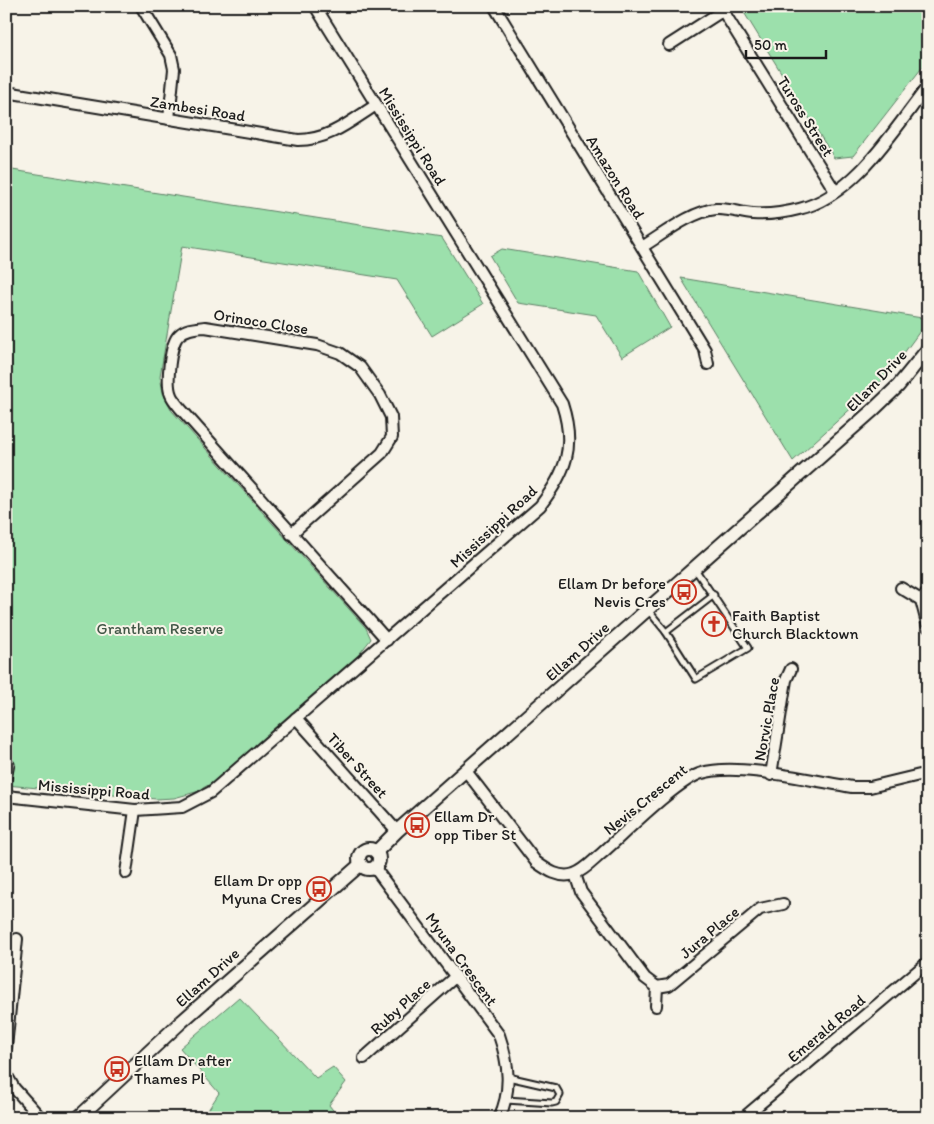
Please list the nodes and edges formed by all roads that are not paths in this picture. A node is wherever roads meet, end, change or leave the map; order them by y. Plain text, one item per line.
1 (141, 6) edge
2 (316, 6) edge
3 (494, 6) edge
4 (721, 8) edge
5 (669, 45) dead end
6 (928, 86) edge
7 (6, 92) edge
8 (376, 105) junction
9 (169, 118) junction
10 (835, 191) junction
11 (642, 247) junction
12 (928, 349) edge
13 (708, 364) dead end
14 (290, 534) junction
15 (694, 568) junction
16 (901, 588) dead end
17 (714, 595) junction
18 (924, 596) edge
19 (648, 610) junction
20 (928, 627) edge
21 (666, 632) junction
22 (387, 640) junction
23 (791, 669) dead end
24 (296, 718) junction
25 (12, 764) dead end
26 (466, 771) junction
27 (928, 773) edge
28 (771, 775) junction
29 (6, 789) edge
30 (6, 796) edge
31 (135, 810) junction
32 (397, 831) junction
33 (376, 852) junction
34 (360, 864) junction
35 (374, 867) junction
36 (126, 874) dead end
37 (575, 874) junction
38 (783, 904) dead end
39 (17, 940) dead end
40 (928, 962) edge
41 (456, 976) junction
42 (657, 987) junction
43 (656, 1006) dead end
44 (6, 1048) edge
45 (364, 1058) dead end
46 (6, 1074) edge
47 (508, 1077) junction
48 (506, 1100) junction
49 (745, 1117) edge
50 (41, 1118) edge
51 (78, 1118) edge
52 (499, 1118) edge

1 - 9 street
2 - 8 street, Mississippi Road
3 - 11 street, Amazon Road
4 - 5 street
4 - 10 street, Tuross Street
6 - 10 street
7 - 9 street, Zambesi Road
8 - 9 street, Zambesi Road
8 - 22 street, Mississippi Road
10 - 11 street
11 - 13 street, Amazon Road
12 - 15 street, Ellam Drive
14 - 14 street, Orinoco Close
14 - 22 street, Orinoco Close
15 - 17 lane
15 - 19 street, Ellam Drive
16 - 18 street
17 - 21 lane
17 - 21 lane
18 - 20 street
19 - 21 lane
19 - 26 street, Ellam Drive
22 - 24 street, Mississippi Road
23 - 28 street, Norvic Place
24 - 31 street, Mississippi Road
24 - 32 street, Tiber Street
25 - 29 lane
26 - 32 street, Ellam Drive
26 - 37 street
27 - 28 street, Nevis Crescent
28 - 37 street, Nevis Crescent
30 - 31 street, Mississippi Road
31 - 36 street
32 - 33 street, Ellam Drive
33 - 34 street
33 - 35 street
34 - 35 street
34 - 51 street, Ellam Drive
35 - 41 street, Myuna Crescent
37 - 42 street
38 - 42 street, Jura Place
39 - 44 street
40 - 49 street, Emerald Road
41 - 45 street, Ruby Place
41 - 47 street, Myuna Crescent
42 - 43 street
46 - 50 street
47 - 48 street, Myuna Crescent
47 - 48 lane
48 - 52 street, Myuna Crescent

